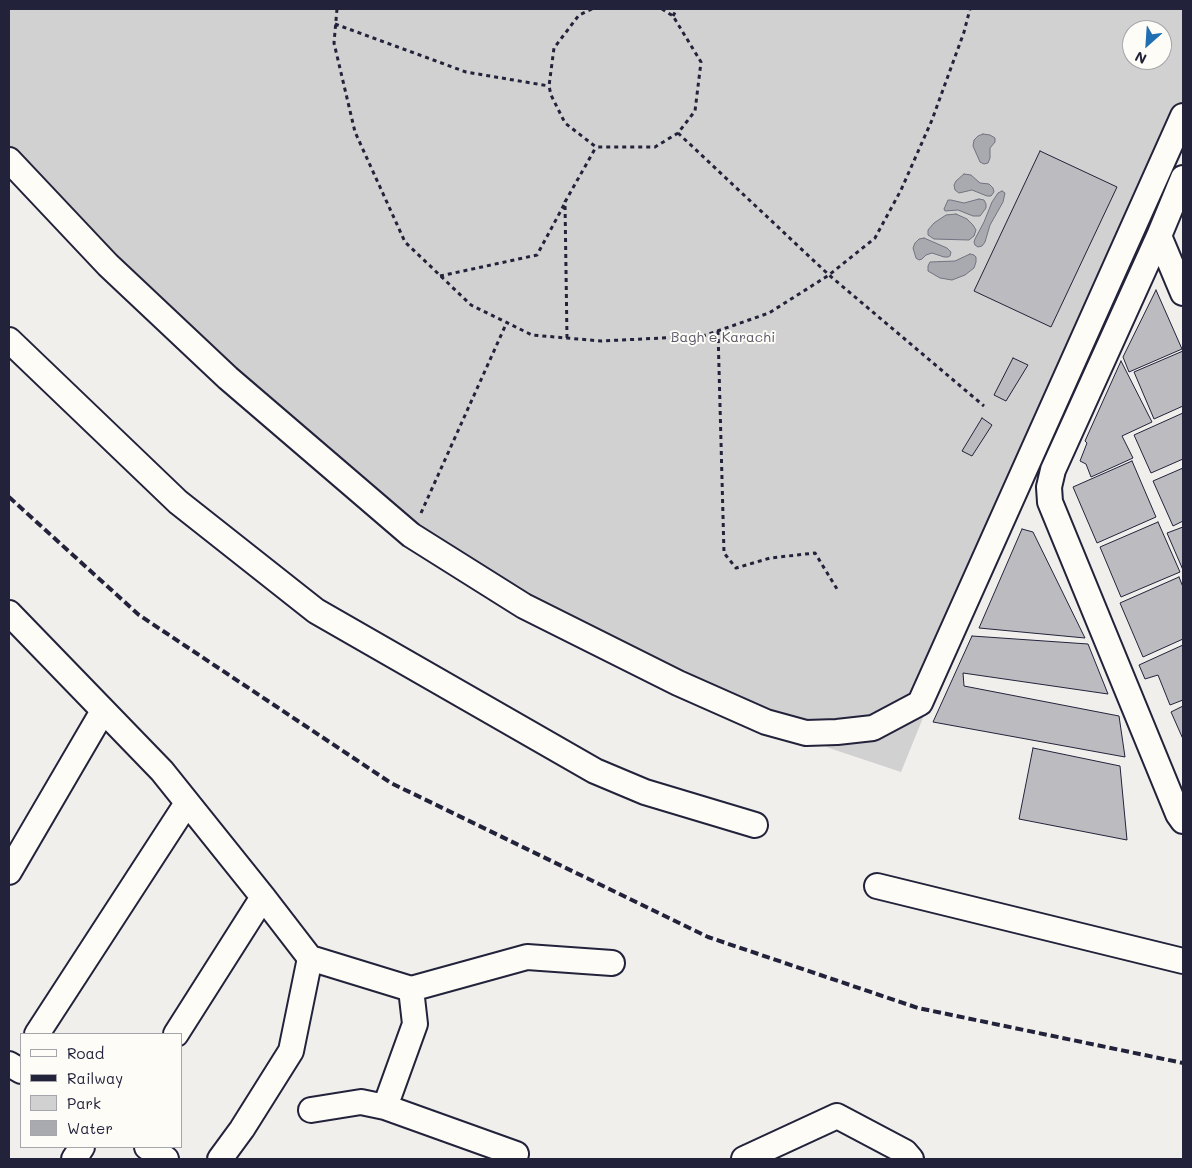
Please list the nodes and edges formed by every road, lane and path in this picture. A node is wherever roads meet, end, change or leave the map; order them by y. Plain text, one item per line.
1 (337, 9) edge
2 (592, 9) edge
3 (662, 9) edge
4 (677, 9) edge
5 (970, 9) edge
6 (673, 16) junction
7 (335, 24) junction
8 (549, 86) junction
9 (1183, 116) edge
10 (678, 133) junction
11 (596, 147) junction
12 (9, 160) edge
13 (1183, 178) edge
14 (1178, 198) edge
15 (565, 202) junction
16 (1159, 236) junction
17 (829, 274) junction
18 (440, 276) junction
19 (1183, 293) edge
20 (506, 322) junction
21 (718, 331) junction
22 (567, 338) junction
23 (9, 340) edge
24 (984, 406) dead end
25 (411, 535) junction
26 (837, 589) dead end
27 (9, 613) edge
28 (103, 711) junction
29 (187, 802) junction
30 (1183, 821) edge
31 (755, 825) dead end
32 (9, 872) edge
33 (877, 886) dead end
34 (263, 897) junction
35 (310, 958) junction
36 (1183, 961) edge
37 (612, 962) dead end
38 (410, 989) junction
39 (37, 1033) edge
40 (177, 1033) edge
41 (385, 1107) junction
42 (310, 1110) dead end
43 (81, 1148) edge
44 (149, 1148) edge
45 (516, 1154) dead end
46 (74, 1159) edge
47 (166, 1159) edge
48 (220, 1159) edge
49 (744, 1159) edge
50 (911, 1159) edge

1 - 7 path
2 - 8 path
3 - 6 path
4 - 6 path
5 - 17 path
6 - 10 path
7 - 8 path
7 - 18 path
8 - 11 path
9 - 25 street
10 - 11 path
10 - 17 path
11 - 15 path
12 - 25 street
13 - 14 street
14 - 16 street
15 - 18 path
15 - 22 path
16 - 19 street
16 - 30 street
17 - 21 path
17 - 24 path
18 - 20 path
20 - 22 path
20 - 25 path
21 - 22 path
21 - 26 path
23 - 31 street
27 - 28 street
28 - 29 street
28 - 32 street
29 - 34 street
29 - 39 street
33 - 36 street
34 - 35 street
34 - 40 street
35 - 38 street
35 - 48 street
37 - 38 street
38 - 41 street
41 - 42 street
41 - 45 street
43 - 46 street
44 - 47 street
49 - 50 street

